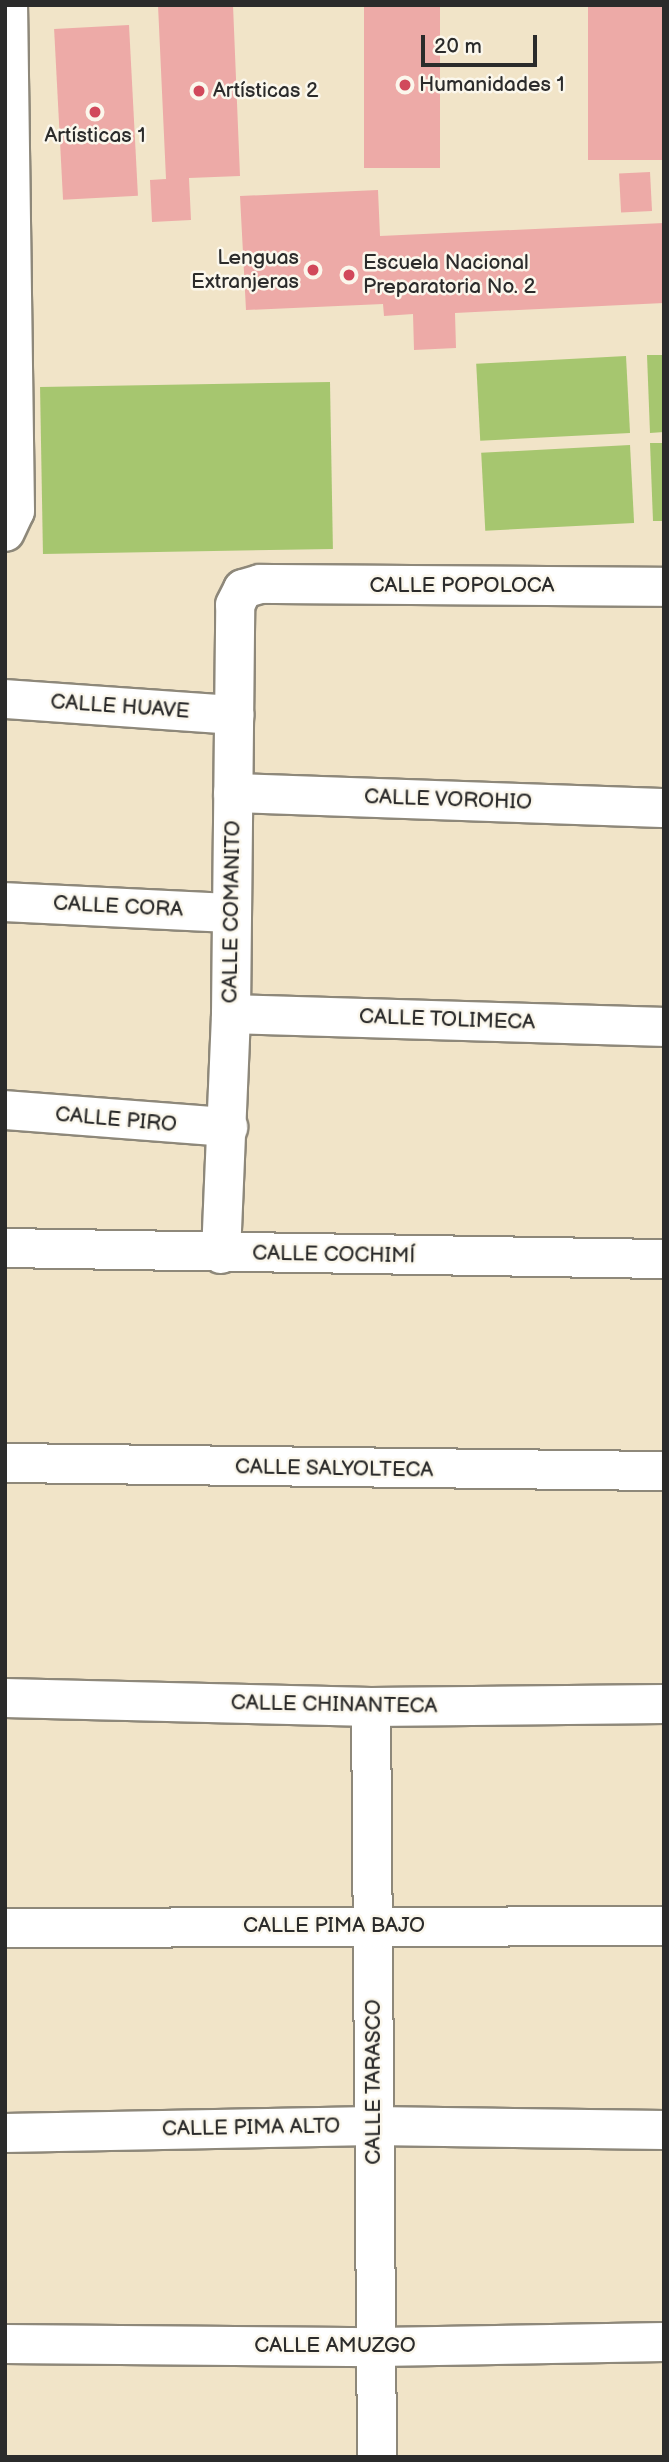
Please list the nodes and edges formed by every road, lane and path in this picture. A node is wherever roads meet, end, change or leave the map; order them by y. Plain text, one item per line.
1 (8, 5) edge
2 (5, 532) edge
3 (260, 584) joint
4 (664, 587) edge
5 (5, 699) edge
6 (234, 716) junction
7 (233, 793) junction
8 (664, 808) edge
9 (5, 902) edge
10 (231, 913) junction
11 (231, 1014) junction
12 (664, 1027) edge
13 (5, 1111) edge
14 (228, 1127) junction
15 (5, 1248) edge
16 (221, 1254) junction
17 (664, 1259) edge
18 (5, 1464) edge
19 (664, 1471) edge
20 (5, 1698) edge
21 (664, 1704) edge
22 (371, 1707) junction
23 (373, 1925) junction
24 (664, 1926) edge
25 (5, 1928) edge
26 (373, 2126) junction
27 (664, 2130) edge
28 (5, 2133) edge
29 (664, 2342) edge
30 (5, 2344) edge
31 (377, 2347) junction
32 (376, 2457) edge

1 - 2 street
3 - 4 street, CALLE POPOLOCA
3 - 6 street, CALLE COMANITO
5 - 6 street, CALLE HUAVE
6 - 7 street, CALLE COMANITO
7 - 8 street, CALLE VOROHIO
7 - 10 street, CALLE COMANITO
9 - 10 street, CALLE CORA
10 - 11 street, CALLE COMANITO
11 - 12 street, CALLE TOLIMECA
11 - 14 street, CALLE COMANITO
13 - 14 street, CALLE PIRO
14 - 16 street, CALLE COMANITO
15 - 16 street, CALLE COCHIMÍ
16 - 17 street, CALLE COCHIMÍ
18 - 19 street, CALLE SALYOLTECA
20 - 22 street, CALLE CHINANTECA
21 - 22 street, CALLE CHINANTECA
22 - 23 street, CALLE TARASCO
23 - 24 street, CALLE PIMA BAJO
23 - 25 street, CALLE PIMA BAJO
23 - 26 street, CALLE TARASCO
26 - 27 street, CALLE PIMA ALTO
26 - 28 street, CALLE PIMA ALTO
26 - 31 street, CALLE TARASCO
29 - 31 street, CALLE AMUZGO
30 - 31 street, CALLE AMUZGO
31 - 32 street, CALLE TARASCO

